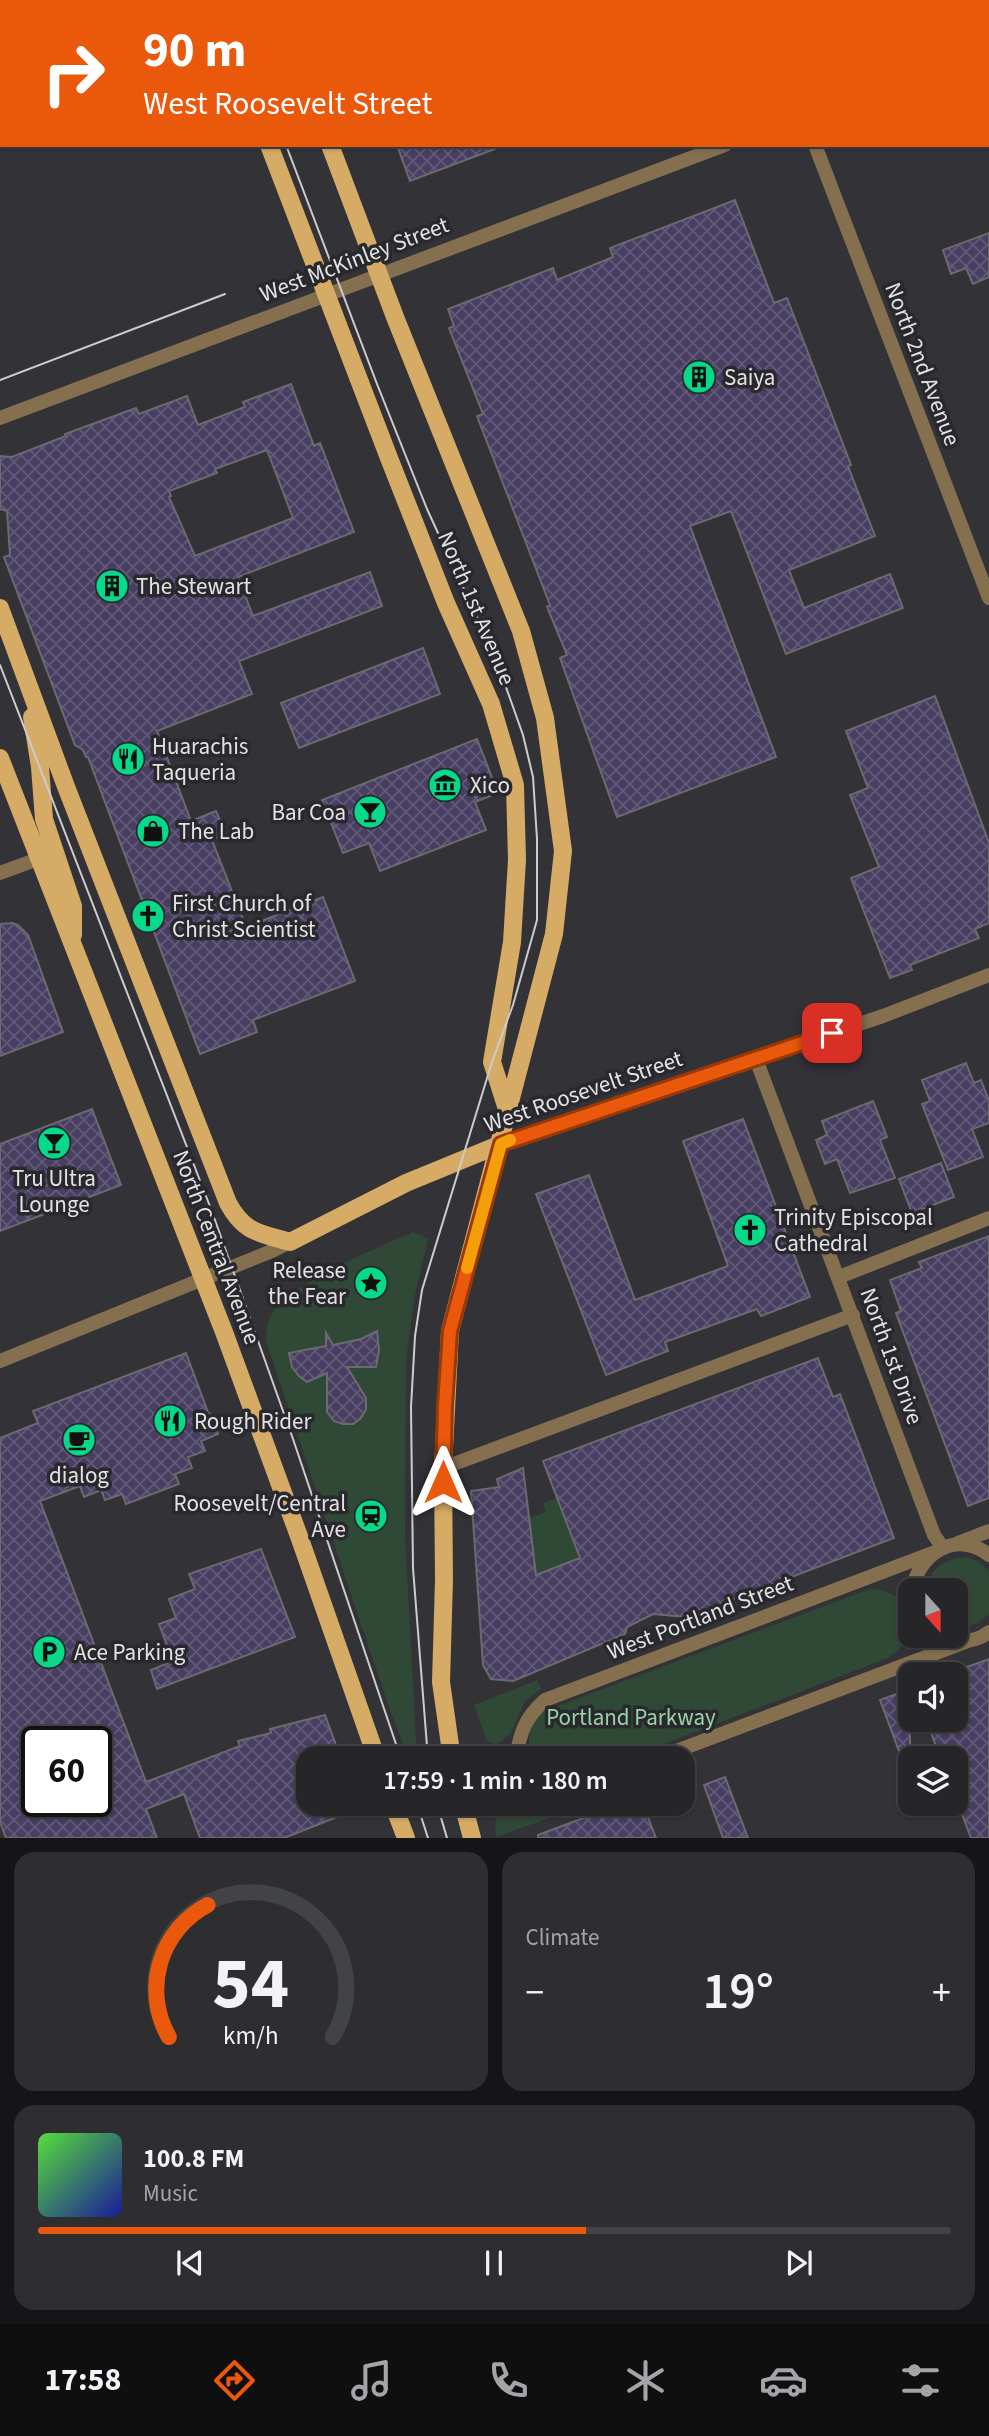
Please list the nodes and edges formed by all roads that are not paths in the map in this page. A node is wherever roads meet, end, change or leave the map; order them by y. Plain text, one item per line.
1 (270, 147) edge
2 (331, 147) edge
3 (720, 147) edge
4 (816, 147) edge
5 (379, 274) junction
6 (327, 294) junction
7 (0, 418) edge
8 (989, 598) edge
9 (0, 608) edge
10 (11, 636) junction
11 (0, 758) edge
12 (38, 859) junction
13 (0, 873) edge
14 (73, 944) junction
15 (989, 975) edge
16 (756, 1059) junction
17 (507, 1109) junction
18 (501, 1144) junction
19 (989, 1217) edge
20 (290, 1242) junction
21 (839, 1277) junction
22 (203, 1278) junction
23 (853, 1315) junction
24 (0, 1361) edge
25 (443, 1468) junction
26 (989, 1531) edge
27 (944, 1548) junction
28 (989, 1555) edge
29 (914, 1578) edge
30 (988, 1634) edge
31 (968, 1641) edge
32 (949, 1648) edge
33 (372, 1746) edge
34 (450, 1746) edge
35 (517, 1746) edge
36 (689, 1746) edge
37 (398, 1816) edge
38 (466, 1816) edge
39 (406, 1838) edge
40 (472, 1838) edge

1 - 6 main road, North 1st Avenue
2 - 5 main road, North 1st Avenue
3 - 5 street, West McKinley Street
4 - 8 street, North 2nd Avenue
5 - 6 street, West McKinley Street
5 - 17 main road, North 1st Avenue
6 - 7 street, West McKinley Street
6 - 17 main road, North 1st Avenue
9 - 10 main road, North Central Avenue
10 - 14 main road
10 - 20 main road, North Central Avenue
11 - 12 main road, North Central Avenue
12 - 13 street
12 - 14 main road, North Central Avenue
14 - 22 main road, North Central Avenue
15 - 16 street, West Roosevelt Street
16 - 18 street, West Roosevelt Street
16 - 21 street, North 1st Drive
17 - 18 main road, North 1st Avenue
18 - 20 main road, West Roosevelt Street
18 - 25 main road
19 - 21 street
20 - 22 street, West Roosevelt Street
21 - 23 street, North 1st Drive
22 - 24 street, West Roosevelt Street
22 - 33 main road, North Central Avenue
23 - 25 street
23 - 27 street, North 1st Drive
25 - 34 main road
26 - 27 street, West Portland Street
27 - 28 street
27 - 29 street
27 - 35 street, West Portland Street
30 - 31 street
32 - 36 street
37 - 39 main road
38 - 40 main road

